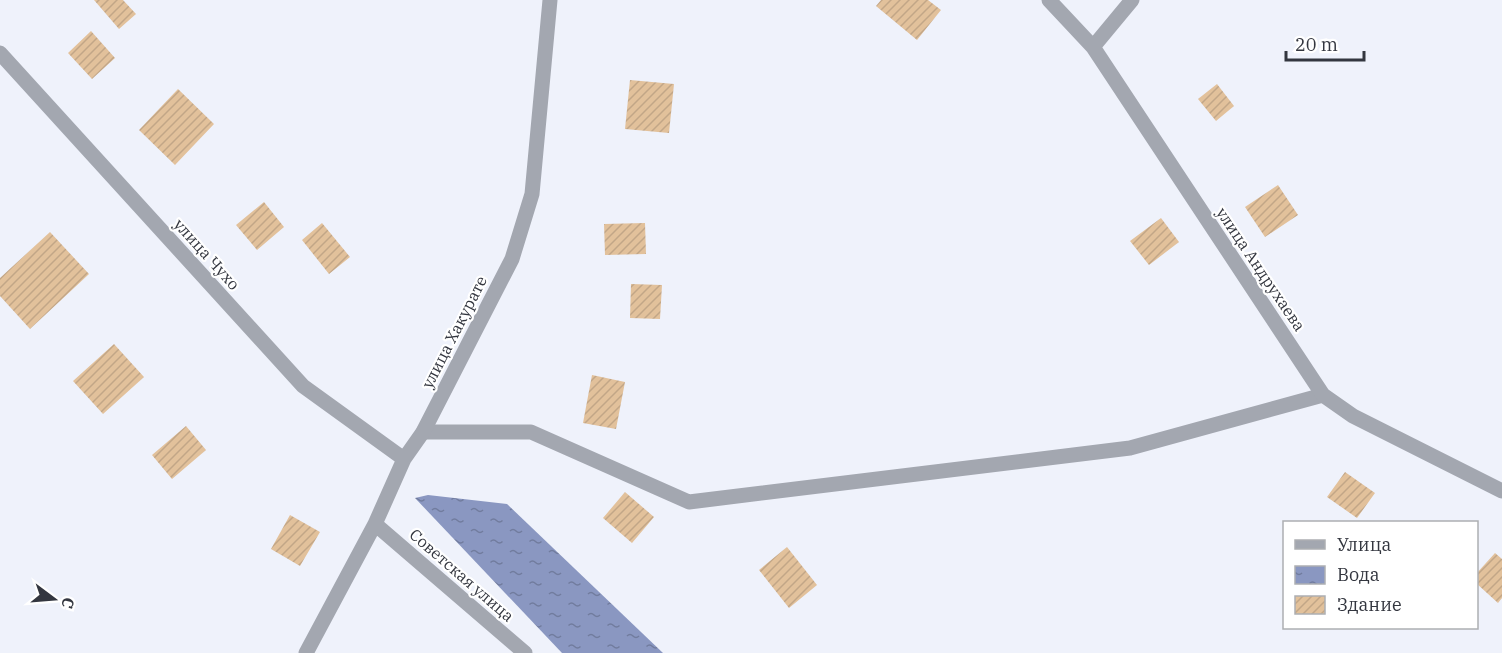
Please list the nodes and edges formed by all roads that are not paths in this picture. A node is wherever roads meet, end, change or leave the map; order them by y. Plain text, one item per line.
1 (549, 0) edge
2 (1049, 0) edge
3 (1132, 0) edge
4 (1093, 48) junction
5 (0, 54) edge
6 (1323, 395) junction
7 (423, 432) junction
8 (404, 459) junction
9 (1502, 491) edge
10 (375, 524) junction
11 (306, 653) edge
12 (525, 653) edge

1 - 7 street, улица Хакурате
2 - 4 street, улица Андрухаева
3 - 4 street
4 - 6 street, улица Андрухаева
5 - 8 street, улица Чухо
6 - 7 street
6 - 9 street, улица Андрухаева
7 - 8 street, улица Хакурате
8 - 10 street, улица Хакурате
10 - 11 street, улица Хакурате
10 - 12 street, Советская улица

